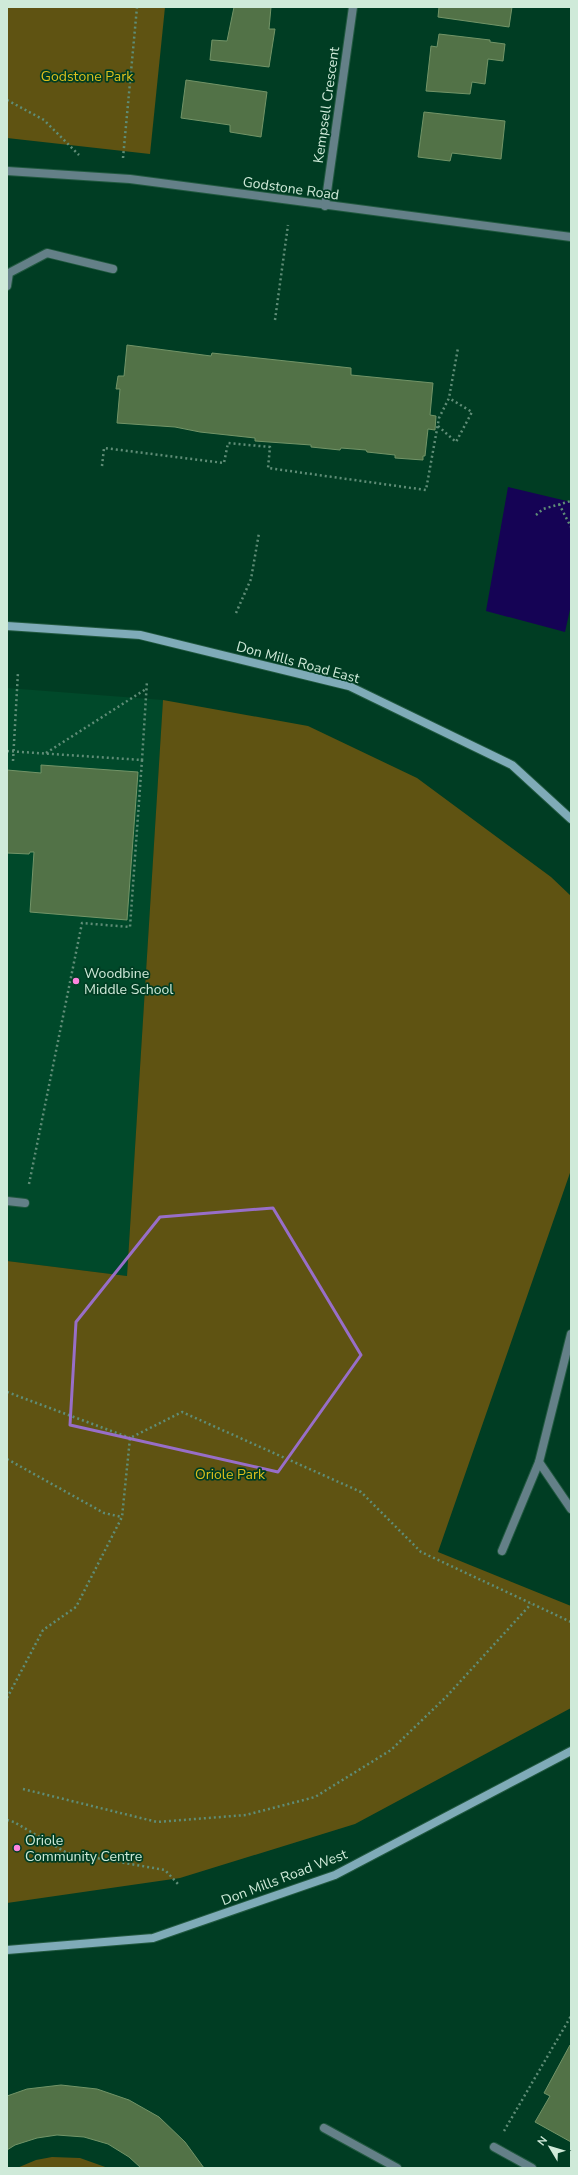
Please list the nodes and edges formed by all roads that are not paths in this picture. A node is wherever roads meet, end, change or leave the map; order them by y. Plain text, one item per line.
1 (353, 7) edge
2 (7, 171) edge
3 (325, 206) junction
4 (571, 237) edge
5 (113, 269) dead end
6 (7, 286) edge
7 (7, 626) edge
8 (571, 819) edge
9 (7, 1201) edge
10 (25, 1203) road end
11 (571, 1334) edge
12 (539, 1462) junction
13 (571, 1509) edge
14 (502, 1551) dead end
15 (571, 1751) edge
16 (7, 1950) edge
17 (324, 2128) dead end
18 (494, 2147) road end
19 (397, 2168) edge
20 (532, 2168) edge

1 - 3 street, Kempsell Crescent
2 - 3 street, Godstone Road
3 - 4 street, Godstone Road
5 - 6 street
7 - 8 main road, Don Mills Road East
9 - 10 street
11 - 12 street
12 - 13 street
12 - 14 street
15 - 16 main road, Don Mills Road West
17 - 19 street
18 - 20 street

